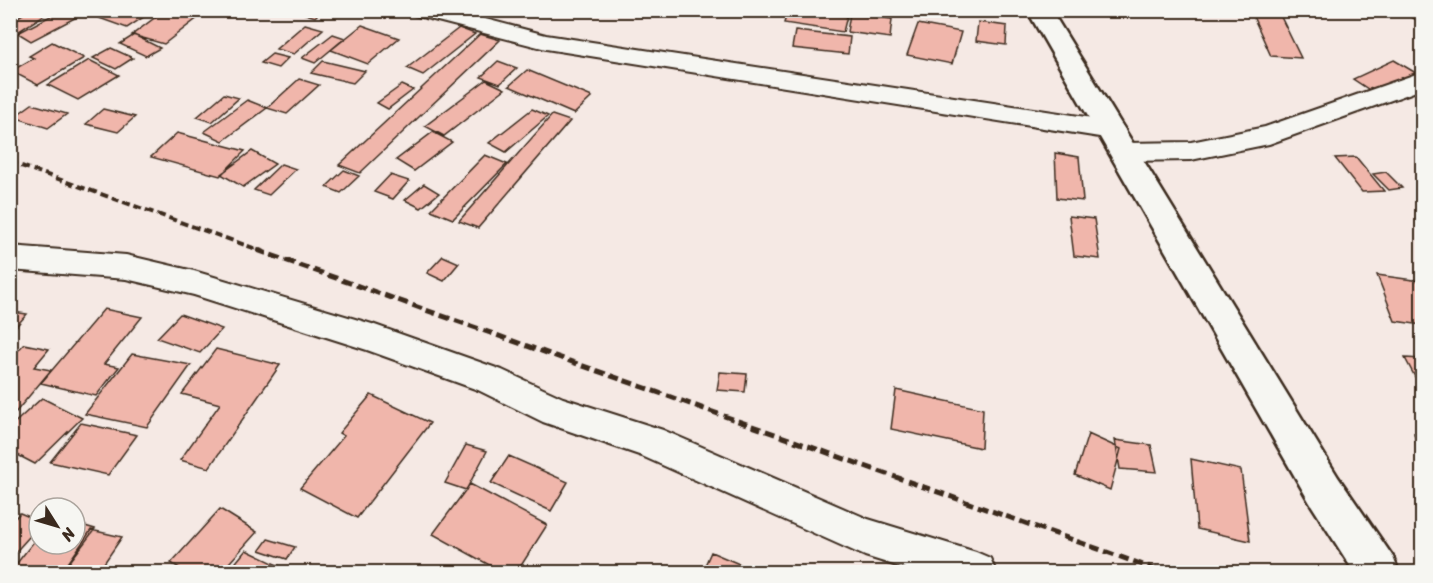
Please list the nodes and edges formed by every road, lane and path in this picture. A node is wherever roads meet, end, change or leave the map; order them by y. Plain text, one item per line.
1 (422, 10) edge
2 (1039, 10) edge
3 (1422, 80) edge
4 (1118, 141) junction
5 (10, 258) edge
6 (976, 573) edge
7 (1378, 573) edge

1 - 4 street
2 - 4 street
3 - 4 street
4 - 7 street
5 - 6 street

